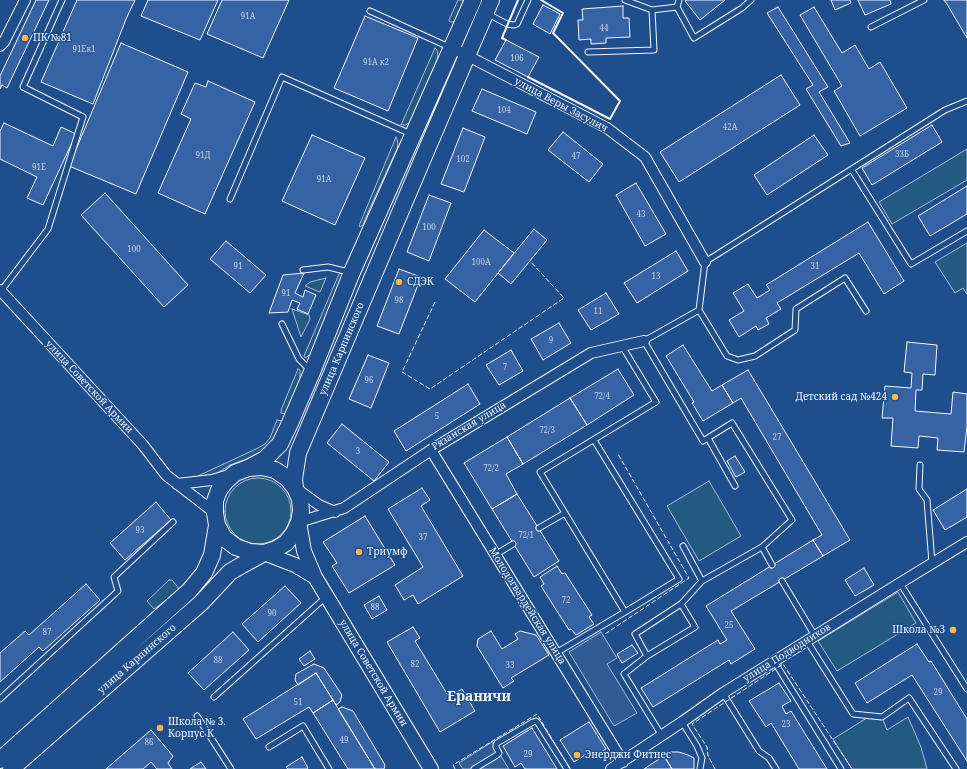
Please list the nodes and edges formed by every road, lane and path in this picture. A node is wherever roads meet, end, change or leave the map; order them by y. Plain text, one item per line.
1 (25, 0) edge
2 (62, 0) edge
3 (473, 0) edge
4 (528, 0) edge
5 (625, 0) edge
6 (679, 0) edge
7 (751, 0) edge
8 (924, 0) edge
9 (488, 7) edge
10 (677, 7) junction
11 (652, 10) junction
12 (370, 11) dead end
13 (871, 27) dead end
14 (0, 46) edge
15 (452, 48) junction
16 (588, 52) dead end
17 (468, 56) junction
18 (967, 101) edge
19 (414, 135) junction
20 (852, 170) junction
21 (230, 199) dead end
22 (380, 209) junction
23 (400, 213) junction
24 (967, 231) edge
25 (705, 262) junction
26 (304, 270) dead end
27 (352, 272) junction
28 (0, 290) edge
29 (699, 310) junction
30 (866, 312) dead end
31 (282, 324) dead end
32 (644, 341) junction
33 (622, 346) junction
34 (312, 372) junction
35 (708, 438) junction
36 (594, 440) junction
37 (431, 450) junction
38 (920, 465) dead end
39 (242, 470) junction
40 (176, 484) junction
41 (735, 486) dead end
42 (295, 488) junction
43 (334, 512) junction
44 (565, 513) junction
45 (216, 519) junction
46 (173, 522) dead end
47 (299, 522) junction
48 (539, 528) dead end
49 (967, 542) edge
50 (514, 544) dead end
51 (683, 546) dead end
52 (762, 548) junction
53 (264, 553) junction
54 (495, 555) junction
55 (932, 563) junction
56 (772, 565) dead end
57 (315, 577) junction
58 (702, 581) junction
59 (782, 581) dead end
60 (900, 583) junction
61 (327, 596) junction
62 (681, 604) junction
63 (625, 612) junction
64 (811, 638) junction
65 (556, 653) junction
66 (647, 656) junction
67 (774, 661) junction
68 (967, 688) edge
69 (723, 693) junction
70 (214, 697) dead end
71 (0, 699) edge
72 (197, 716) dead end
73 (682, 722) junction
74 (662, 736) junction
75 (269, 747) dead end
76 (0, 760) edge
77 (623, 762) junction
78 (11, 769) edge
79 (231, 769) edge
80 (329, 769) edge
81 (431, 769) edge
82 (474, 769) edge
83 (567, 769) edge
84 (611, 769) edge
85 (700, 769) edge
86 (776, 769) edge
87 (841, 769) edge
88 (956, 769) edge

1 - 14 street
2 - 28 lane
3 - 15 main road, улица Карпинского
4 - 9 lane
5 - 11 lane
6 - 10 lane
7 - 10 lane
8 - 13 lane
9 - 17 main road, улица Карпинского
10 - 11 lane
11 - 16 lane
12 - 15 lane
15 - 17 street, улица Веры Засулич
15 - 19 main road, улица Карпинского
17 - 23 main road, улица Карпинского
17 - 25 street, улица Веры Засулич
18 - 20 lane
19 - 21 lane
19 - 22 main road, улица Карпинского
20 - 24 lane
20 - 25 lane
22 - 23 main road
22 - 27 main road, улица Карпинского
23 - 42 main road, улица Карпинского
25 - 29 lane
26 - 27 lane
27 - 34 main road, улица Карпинского
28 - 40 street, улица Советской Армии
29 - 30 lane
29 - 32 lane
31 - 34 lane
32 - 33 street, Рязанская улица
32 - 35 lane
33 - 36 lane
33 - 37 street, Рязанская улица
34 - 39 main road, улица Карпинского
35 - 41 lane
35 - 52 lane
36 - 44 lane
36 - 63 lane
37 - 43 street, Рязанская улица
37 - 54 street, Молодогвардейская улица
38 - 55 lane
39 - 40 street
39 - 42 main road, улица Карпинского
39 - 45 main road, улица Карпинского
40 - 45 street, улица Советской Армии
42 - 43 street
42 - 47 main road, улица Карпинского
43 - 47 street, Рязанская улица
44 - 48 lane
44 - 63 lane
45 - 53 main road
45 - 76 main road, улица Карпинского
46 - 71 lane
47 - 53 main road, улица Карпинского
47 - 57 street, улица Советской Армии
49 - 55 street, улица Подводников
50 - 54 lane
51 - 58 lane
52 - 56 lane
52 - 58 lane
53 - 57 street
53 - 78 main road, улица Карпинского
54 - 65 street, Молодогвардейская улица
55 - 60 street, улица Подводников
57 - 61 street, улица Советской Армии
58 - 62 lane
59 - 64 lane
60 - 64 street, улица Подводников
60 - 68 lane
61 - 70 lane
61 - 81 street, улица Советской Армии
62 - 66 lane
62 - 66 lane
63 - 65 lane
64 - 67 street, улица Подводников
64 - 88 lane
65 - 77 street, Молодогвардейская улица
66 - 74 lane
67 - 69 street, улица Подводников
67 - 87 lane
69 - 73 street, улица Подводников
69 - 86 lane
72 - 79 lane
73 - 74 street, улица Подводников
73 - 85 lane
74 - 77 street, улица Подводников
75 - 80 lane
77 - 84 street, улица Подводников
82 - 83 lane

